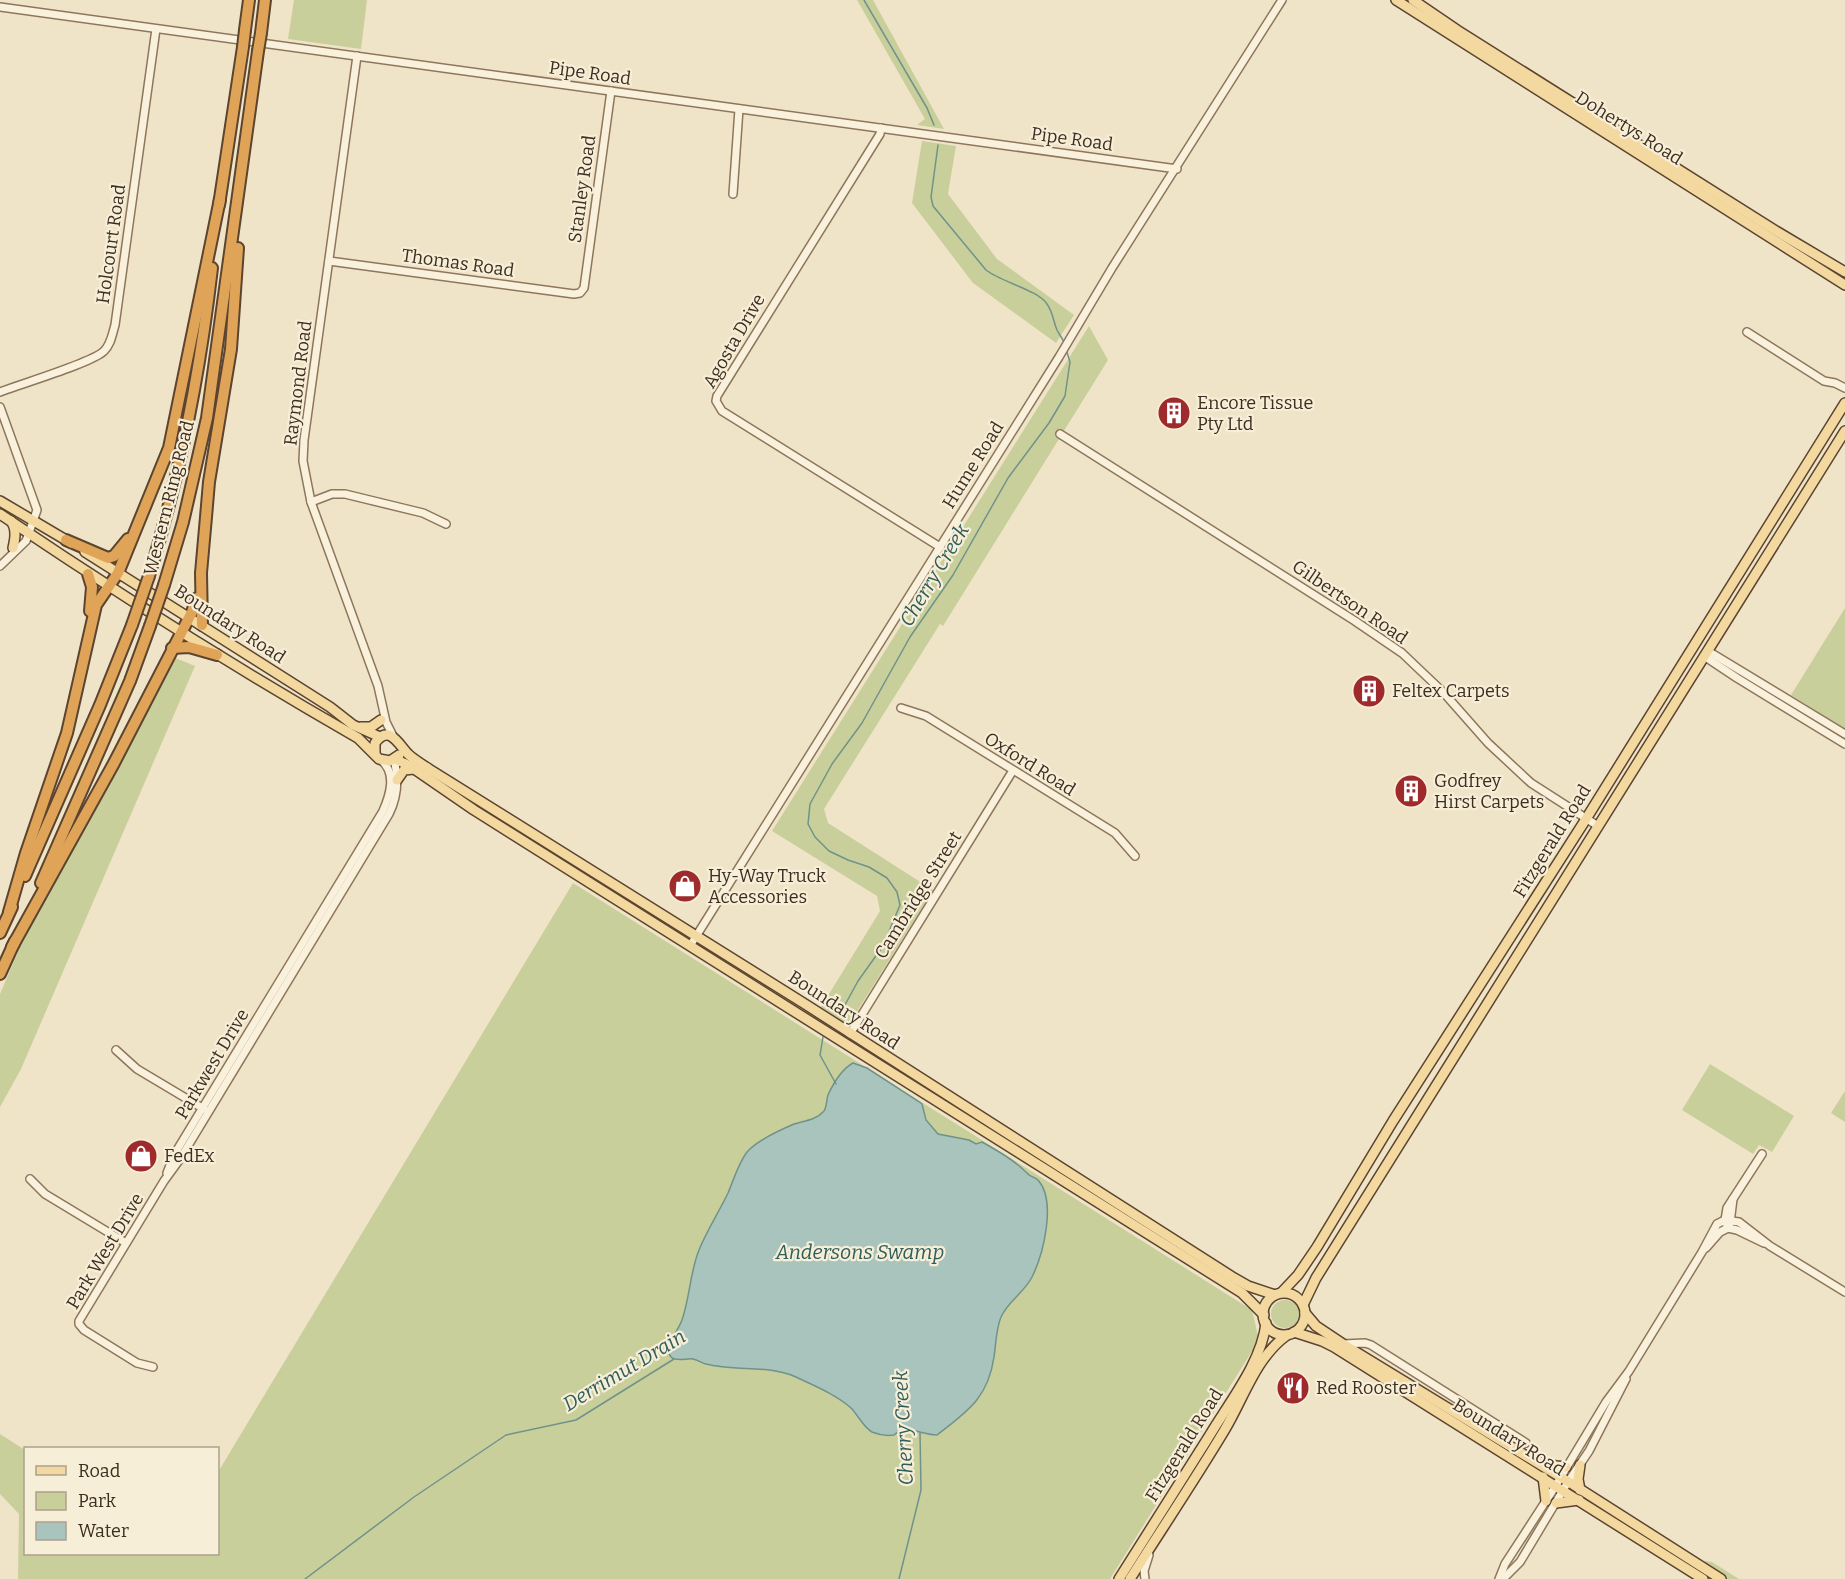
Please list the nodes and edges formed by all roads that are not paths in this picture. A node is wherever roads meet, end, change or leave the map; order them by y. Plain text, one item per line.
1 (249, 0) edge
2 (265, 0) edge
3 (1282, 0) edge
4 (1396, 0) edge
5 (1413, 0) edge
6 (0, 7) edge
7 (156, 29) junction
8 (357, 56) junction
9 (611, 91) junction
10 (739, 109) junction
11 (1596, 122) junction
12 (881, 128) junction
13 (1177, 169) junction
14 (240, 182) junction
15 (1705, 191) junction
16 (733, 194) dead end
17 (220, 199) junction
18 (329, 261) junction
19 (1845, 272) edge
20 (1845, 285) edge
21 (582, 291) joint
22 (1747, 332) dead end
23 (1845, 388) edge
24 (0, 392) edge
25 (1845, 403) edge
26 (0, 407) edge
27 (1845, 431) edge
28 (1060, 434) dead end
29 (0, 501) edge
30 (311, 502) junction
31 (0, 514) edge
32 (10, 521) junction
33 (33, 522) junction
34 (446, 524) dead end
35 (137, 526) junction
36 (27, 532) junction
37 (66, 540) junction
38 (940, 547) junction
39 (11, 552) junction
40 (0, 566) edge
41 (118, 573) junction
42 (201, 573) junction
43 (88, 574) junction
44 (109, 587) junction
45 (189, 617) junction
46 (202, 625) junction
47 (181, 632) junction
48 (1694, 646) junction
49 (172, 648) junction
50 (1706, 653) junction
51 (218, 655) junction
52 (81, 671) junction
53 (1742, 671) junction
54 (1737, 678) junction
55 (382, 703) junction
56 (901, 708) dead end
57 (381, 720) junction
58 (352, 725) junction
59 (1827, 729) junction
60 (1845, 734) edge
61 (393, 736) junction
62 (381, 737) junction
63 (1845, 744) edge
64 (400, 746) junction
65 (378, 756) junction
66 (394, 759) junction
67 (414, 769) junction
68 (1012, 771) junction
69 (397, 780) junction
70 (1586, 819) junction
71 (1598, 826) junction
72 (1135, 856) dead end
73 (349, 873) junction
74 (9, 912) junction
75 (0, 933) edge
76 (696, 936) junction
77 (690, 946) junction
78 (12, 947) junction
79 (0, 974) edge
80 (850, 1034) junction
81 (844, 1043) junction
82 (116, 1050) dead end
83 (1433, 1057) junction
84 (1448, 1066) junction
85 (206, 1110) junction
86 (1762, 1154) dead end
87 (30, 1179) dead end
88 (164, 1181) joint
89 (1728, 1220) junction
90 (1728, 1228) junction
91 (126, 1243) junction
92 (1770, 1246) junction
93 (1702, 1252) junction
94 (1845, 1292) edge
95 (1278, 1294) junction
96 (1304, 1309) junction
97 (1265, 1319) junction
98 (1290, 1334) junction
99 (1342, 1344) junction
100 (153, 1367) dead end
101 (1629, 1371) junction
102 (1497, 1425) junction
103 (1586, 1434) junction
104 (1497, 1439) junction
105 (1596, 1439) junction
106 (1526, 1443) dead end
107 (1536, 1462) junction
108 (1580, 1465) junction
109 (1566, 1467) junction
110 (1543, 1477) junction
111 (1562, 1484) junction
112 (1579, 1495) junction
113 (1546, 1501) junction
114 (1556, 1503) junction
115 (1151, 1546) junction
116 (1696, 1568) junction
117 (1119, 1579) edge
118 (1130, 1579) edge
119 (1145, 1579) edge
120 (1501, 1579) edge
121 (1703, 1579) edge
122 (1721, 1579) edge

1 - 17 highway, Western Ring Road, bridge
2 - 14 highway, Western Ring Road, bridge
3 - 13 street, Hume Road
4 - 11 main road, Dohertys Road
5 - 11 main road, Dohertys Road
6 - 7 street, Pipe Road
7 - 8 street, Pipe Road
7 - 24 street, Holcourt Road
8 - 9 street, Pipe Road
8 - 18 street, Raymond Road
9 - 10 street, Pipe Road
9 - 21 street, Stanley Road
10 - 12 street, Pipe Road
10 - 16 street
11 - 15 main road, Dohertys Road
12 - 13 street, Pipe Road
12 - 38 street, Agosta Drive
13 - 38 street, Hume Road
14 - 42 highway
14 - 78 highway, Western Ring Road, bridge
15 - 19 main road, Dohertys Road
15 - 20 main road, Dohertys Road
17 - 35 highway
17 - 74 highway, Western Ring Road, bridge
18 - 21 street, Thomas Road
18 - 30 street, Raymond Road
22 - 23 street
25 - 48 main road, Fitzgerald Road
26 - 33 street
27 - 50 main road, Fitzgerald Road
28 - 70 street, Gilbertson Road
29 - 33 main road, Boundary Road
30 - 34 street
30 - 55 street, Raymond Road
31 - 32 main road, Boundary Road
32 - 36 main road, Boundary Road
32 - 39 main road
33 - 36 street
33 - 37 main road, Boundary Road
35 - 37 highway
35 - 41 highway
36 - 39 street
36 - 43 main road, Boundary Road
37 - 41 main road, Boundary Road
38 - 76 street, Hume Road
39 - 40 street
41 - 44 highway
41 - 45 main road, Boundary Road
42 - 45 highway
42 - 46 highway
43 - 44 main road, Boundary Road
43 - 52 highway
44 - 47 main road, Boundary Road
44 - 52 highway
45 - 46 main road, Boundary Road
45 - 47 highway
46 - 58 main road, Boundary Road
47 - 49 highway
47 - 51 main road, Boundary Road
48 - 50 main road
48 - 70 main road, Fitzgerald Road
49 - 51 highway
49 - 78 highway
50 - 53 street
50 - 54 street
50 - 71 main road, Fitzgerald Road
51 - 65 main road, Boundary Road
52 - 74 highway
53 - 54 street
53 - 59 street
54 - 59 street
55 - 57 street, Raymond Road
55 - 61 street, Raymond Road
56 - 68 street, Oxford Road
57 - 58 main road
57 - 62 street, Raymond Road
58 - 62 main road, Boundary Road
59 - 60 street
59 - 63 street
61 - 62 main road
61 - 64 main road
62 - 65 main road
64 - 66 main road
64 - 76 main road, Boundary Road
65 - 66 main road
65 - 73 street, Parkwest Drive
66 - 67 main road, Boundary Road
66 - 69 street, Parkwest Drive
67 - 69 main road
67 - 77 main road, Boundary Road
68 - 72 street, Oxford Road
68 - 80 street, Cambridge Street
69 - 73 street, Parkwest Drive
70 - 71 street, Gilbertson Road
70 - 83 main road, Fitzgerald Road
71 - 84 main road, Fitzgerald Road
73 - 85 street, Parkwest Drive
74 - 75 highway, Western Ring Road
76 - 77 street, Hume Road
76 - 80 main road, Boundary Road
77 - 81 main road, Boundary Road
78 - 79 highway, Western Ring Road
80 - 81 main road
80 - 95 main road, Boundary Road
81 - 97 main road, Boundary Road
82 - 85 street
83 - 84 main road
83 - 95 main road, Fitzgerald Road
84 - 96 main road, Fitzgerald Road
85 - 88 street, Parkwest Drive
86 - 89 street
87 - 91 street
88 - 91 street, Park West Drive
89 - 90 street
89 - 92 street
89 - 93 street
90 - 92 street
90 - 93 street
91 - 100 street, Park West Drive
92 - 94 street
93 - 101 street
95 - 96 main road
95 - 97 main road
96 - 98 main road
96 - 99 main road, Boundary Road
97 - 98 main road
97 - 117 main road, Fitzgerald Road
98 - 110 main road, Boundary Road
98 - 115 main road, Fitzgerald Road
99 - 102 street, Boundary Road
99 - 104 main road, Boundary Road
101 - 103 street
101 - 105 street
102 - 104 street, Boundary Road
102 - 106 street, Boundary Road
103 - 105 street
103 - 109 street
104 - 107 main road, Boundary Road
105 - 108 street
107 - 109 main road
107 - 111 main road, Boundary Road
108 - 111 street
108 - 112 main road
109 - 111 street
110 - 111 main road, Boundary Road
110 - 113 main road
111 - 112 main road, Boundary Road
111 - 113 street
111 - 114 street
112 - 114 main road
112 - 116 main road, Boundary Road
113 - 120 street
114 - 120 street
115 - 118 main road, Fitzgerald Road
115 - 119 street
116 - 121 main road, Boundary Road
116 - 122 main road, Boundary Road

